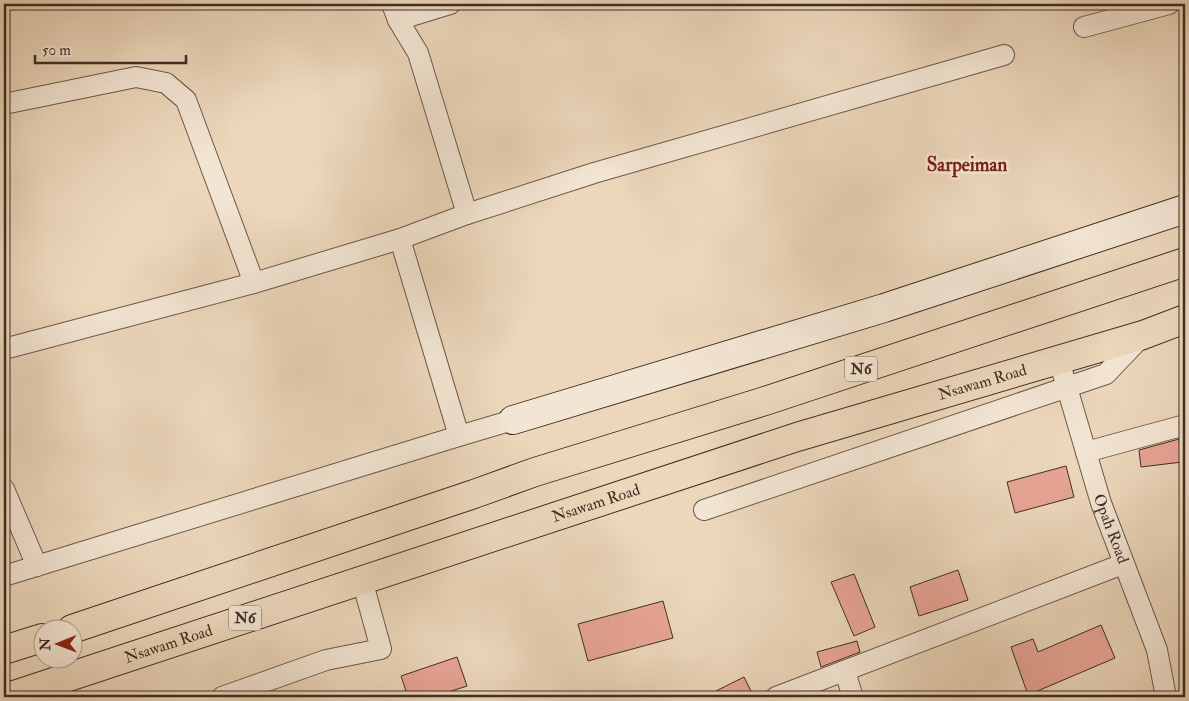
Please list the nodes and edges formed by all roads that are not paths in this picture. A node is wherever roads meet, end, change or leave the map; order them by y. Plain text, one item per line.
1 (450, 4) edge
2 (1169, 4) edge
3 (395, 12) edge
4 (1084, 27) dead end
5 (1004, 55) dead end
6 (4, 104) edge
7 (1185, 209) edge
8 (467, 214) junction
9 (400, 239) junction
10 (1185, 262) edge
11 (254, 283) junction
12 (1185, 319) edge
13 (1143, 335) junction
14 (4, 348) edge
15 (1058, 360) junction
16 (1066, 386) junction
17 (513, 420) joint
18 (1185, 425) edge
19 (459, 436) junction
20 (1086, 452) junction
21 (4, 489) edge
22 (704, 510) dead end
23 (1123, 564) junction
24 (37, 566) junction
25 (4, 576) edge
26 (362, 580) junction
27 (82, 625) edge
28 (32, 641) edge
29 (4, 650) edge
30 (845, 672) junction
31 (8, 697) edge
32 (222, 697) edge
33 (776, 697) edge
34 (853, 697) edge
35 (1166, 697) edge

1 - 3 street
2 - 4 street
3 - 8 street
5 - 8 street
6 - 11 street
7 - 17 main road
8 - 9 street
9 - 11 street
9 - 19 street
10 - 27 highway, N6
11 - 14 street
12 - 13 highway, Nsawam Road / N6
13 - 15 highway, Nsawam Road / N6
13 - 16 street
15 - 16 street, Opah Road
15 - 26 highway, Nsawam Road / N6
16 - 20 street, Opah Road
16 - 22 street
17 - 19 street
18 - 20 street
19 - 24 street
20 - 23 street, Opah Road
21 - 24 street
23 - 30 street
23 - 35 street, Opah Road
24 - 25 street
26 - 31 highway, Nsawam Road / N6
26 - 32 street
28 - 29 highway
30 - 33 street
30 - 34 street

